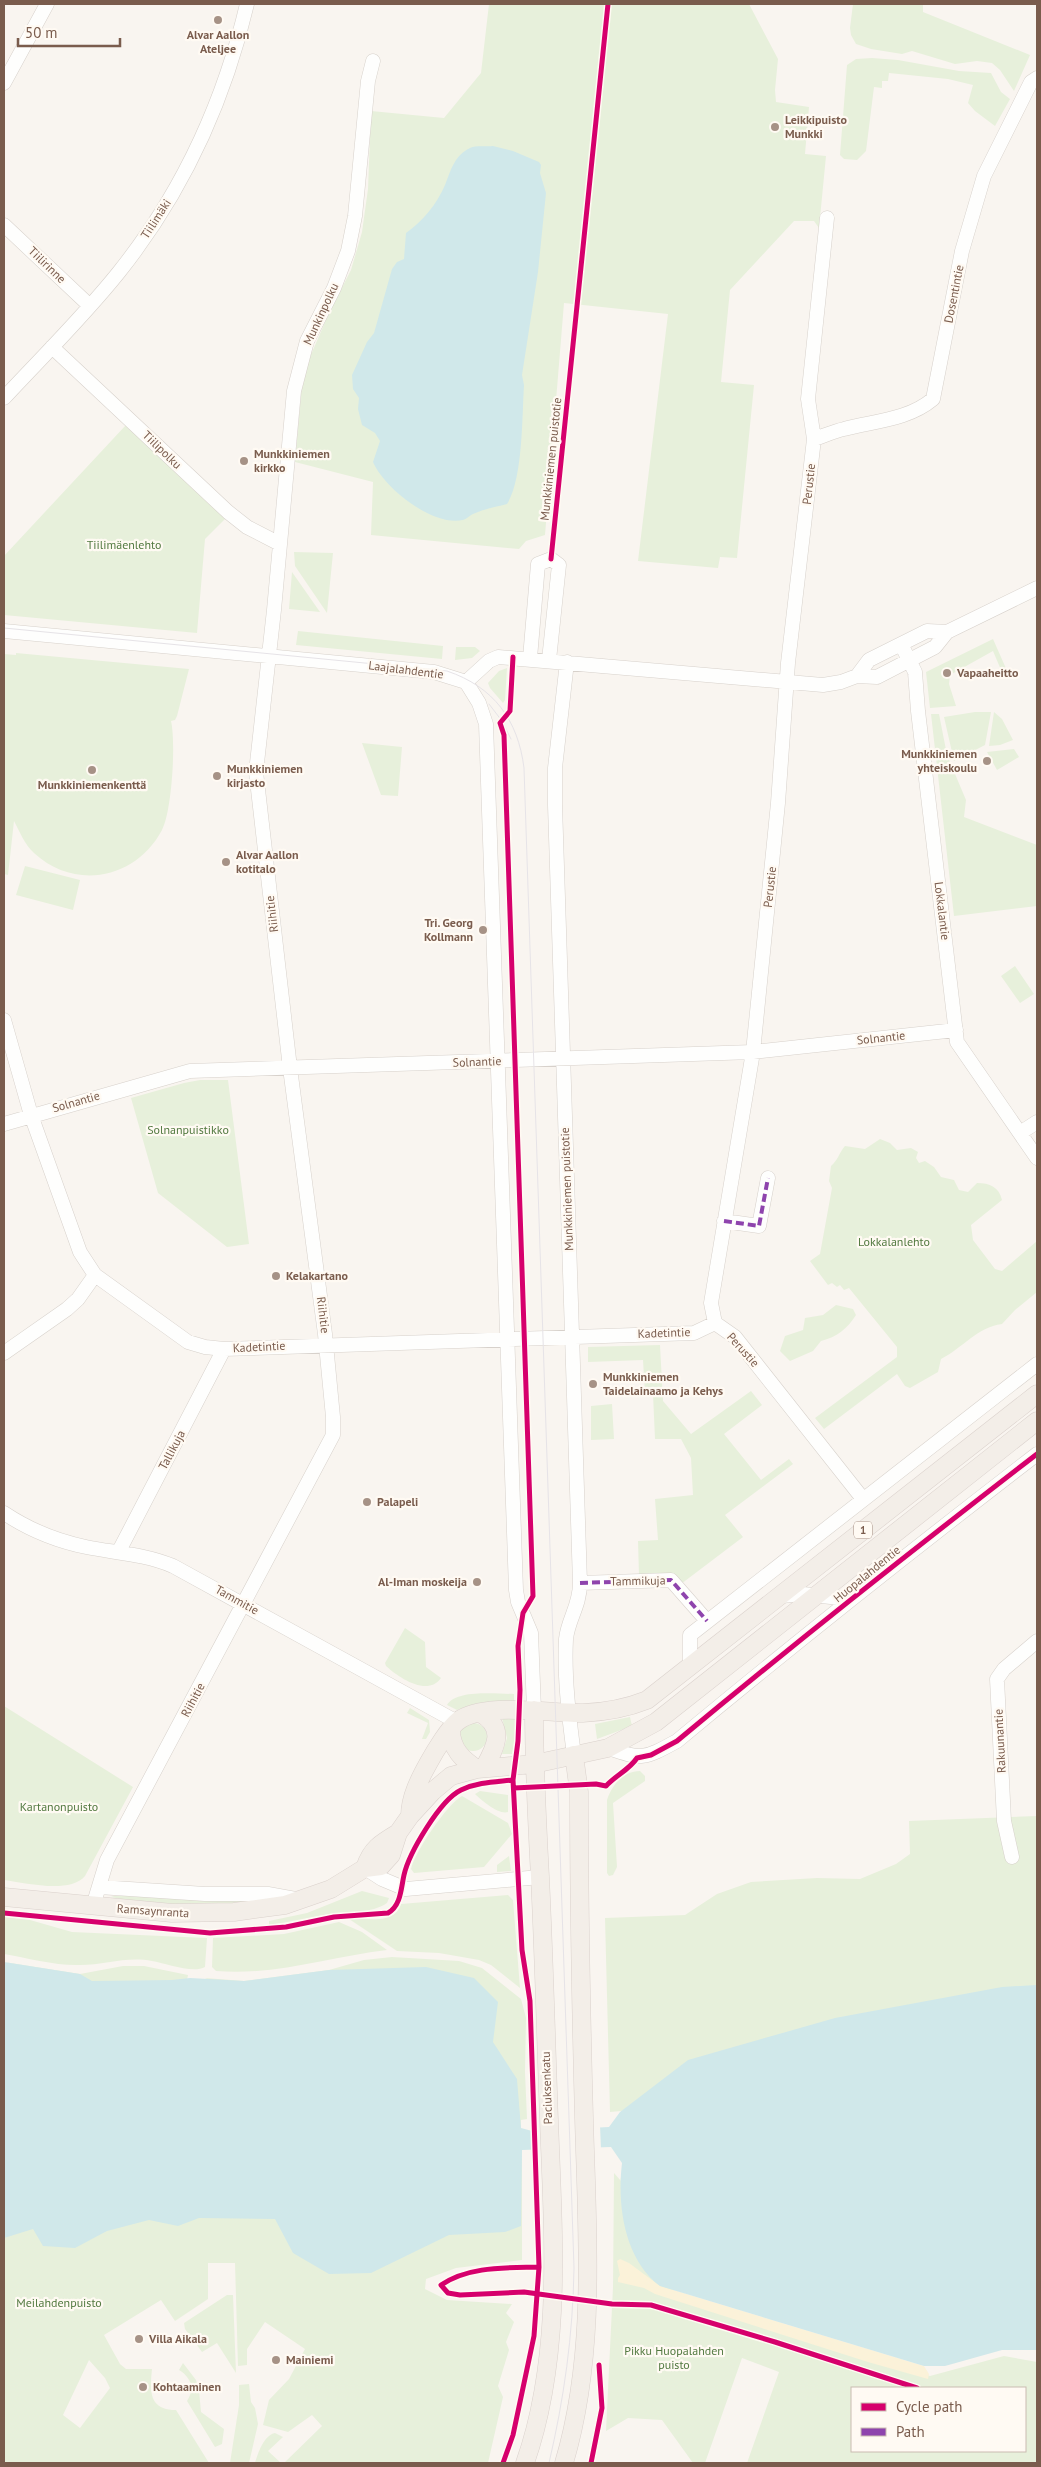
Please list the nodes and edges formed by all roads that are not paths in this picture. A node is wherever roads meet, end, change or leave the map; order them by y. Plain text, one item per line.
1 (47, 4) edge
2 (248, 4) edge
3 (373, 61) dead end
4 (1037, 78) edge
5 (4, 83) edge
6 (826, 218) dead end
7 (4, 225) edge
8 (90, 306) junction
9 (52, 347) junction
10 (4, 398) edge
11 (814, 439) junction
12 (280, 544) junction
13 (1037, 588) edge
14 (4, 631) edge
15 (947, 632) junction
16 (901, 644) junction
17 (268, 656) junction
18 (530, 658) junction
19 (549, 660) junction
20 (909, 660) junction
21 (567, 662) junction
22 (858, 676) junction
23 (466, 682) junction
24 (787, 682) junction
25 (4, 1020) edge
26 (956, 1030) junction
27 (753, 1052) junction
28 (563, 1059) junction
29 (497, 1061) junction
30 (290, 1068) junction
31 (31, 1115) junction
32 (1037, 1122) edge
33 (4, 1124) edge
34 (1020, 1133) junction
35 (1037, 1158) edge
36 (768, 1178) dead end
37 (724, 1222) junction
38 (95, 1275) junction
39 (716, 1322) junction
40 (573, 1337) junction
41 (507, 1338) junction
42 (326, 1344) junction
43 (224, 1349) junction
44 (4, 1353) edge
45 (1037, 1364) edge
46 (1037, 1394) edge
47 (1037, 1421) edge
48 (1037, 1454) edge
49 (863, 1499) junction
50 (4, 1513) edge
51 (119, 1551) junction
52 (580, 1583) junction
53 (856, 1595) junction
54 (781, 1596) junction
55 (818, 1596) junction
56 (244, 1604) junction
57 (707, 1622) junction
58 (1037, 1641) edge
59 (690, 1668) junction
60 (534, 1710) junction
61 (480, 1713) junction
62 (568, 1713) junction
63 (454, 1726) junction
64 (608, 1748) junction
65 (574, 1755) junction
66 (534, 1764) junction
67 (480, 1768) junction
68 (410, 1816) junction
69 (1012, 1857) dead end
70 (365, 1868) junction
71 (540, 1876) junction
72 (98, 1888) junction
73 (4, 1896) edge
74 (302, 1900) junction
75 (93, 1906) junction
76 (525, 2463) edge
77 (564, 2463) edge

1 - 5 street
2 - 8 street, Tiilimäki
3 - 12 street, Munkinpolku
4 - 11 street, Dosentintie
6 - 11 street, Perustie
7 - 8 street, Tiilirinne
8 - 9 street, Tiilimäki
9 - 10 street, Tiilimäki
9 - 12 street, Tiilipolku
11 - 24 street, Perustie
12 - 17 street, Munkinpolku
13 - 15 street
14 - 17 street, Laajalahdentie
15 - 16 street
15 - 20 street
16 - 20 street, Lokkalantie
16 - 22 street
17 - 23 street, Laajalahdentie
17 - 30 street, Riihitie
18 - 19 street
18 - 19 street
18 - 23 street
19 - 21 street
20 - 22 street
20 - 26 street, Lokkalantie
21 - 24 street
21 - 28 street, Munkkiniemen puistotie
22 - 24 street
23 - 29 street
24 - 27 street, Perustie
25 - 31 street, Kadetintie
26 - 27 street, Solnantie
26 - 34 street, Lokkalantie
27 - 28 street, Solnantie
27 - 37 street, Perustie
28 - 29 street, Solnantie
28 - 40 street, Munkkiniemen puistotie
29 - 30 street, Solnantie
29 - 41 street
30 - 31 street, Solnantie
30 - 42 street, Riihitie
31 - 33 street, Solnantie
31 - 38 street, Kadetintie
32 - 34 street
34 - 35 street, Lokkalantie
36 - 37 street
37 - 39 street, Perustie
38 - 43 street, Kadetintie
38 - 44 street
39 - 40 street, Kadetintie
39 - 49 street, Perustie
40 - 41 street, Kadetintie
40 - 52 street, Munkkiniemen puistotie
41 - 42 street, Kadetintie
41 - 60 street
42 - 43 street, Kadetintie
42 - 56 street, Riihitie
43 - 51 street, Tallikuja
45 - 49 street
46 - 54 main road, 1
47 - 55 main road, Huopalahdentie / 1
48 - 53 street, Huopalahdentie
49 - 57 street
50 - 51 street, Tammitie
51 - 56 street, Tammitie
52 - 57 street, Tammikuja
52 - 62 street, Munkkiniemen puistotie
53 - 55 street, Huopalahdentie
53 - 64 street, Huopalahdentie
54 - 55 street, Huopalahdentie
54 - 59 main road, 1
55 - 64 main road, Huopalahdentie / 1
56 - 63 street, Tammitie
56 - 72 street, Riihitie
57 - 59 street
58 - 69 street, Rakuunantie
59 - 62 main road, 1
60 - 61 main road
60 - 62 main road
60 - 66 main road, Paciuksenkatu
61 - 63 main road
61 - 67 main road
62 - 65 street
63 - 67 main road
63 - 68 main road, Ramsaynranta
64 - 65 main road, Huopalahdentie / 1
65 - 66 main road, Huopalahdentie
65 - 77 main road
66 - 67 main road, Ramsaynranta
66 - 71 main road, Paciuksenkatu
67 - 68 main road, Ramsaynranta
68 - 70 main road, Ramsaynranta
70 - 71 street
70 - 74 main road, Ramsaynranta
71 - 76 main road, Paciuksenkatu
72 - 74 street, Ramsaynranta
72 - 75 street, Riihitie
73 - 75 main road, Ramsaynranta
74 - 75 main road, Ramsaynranta

